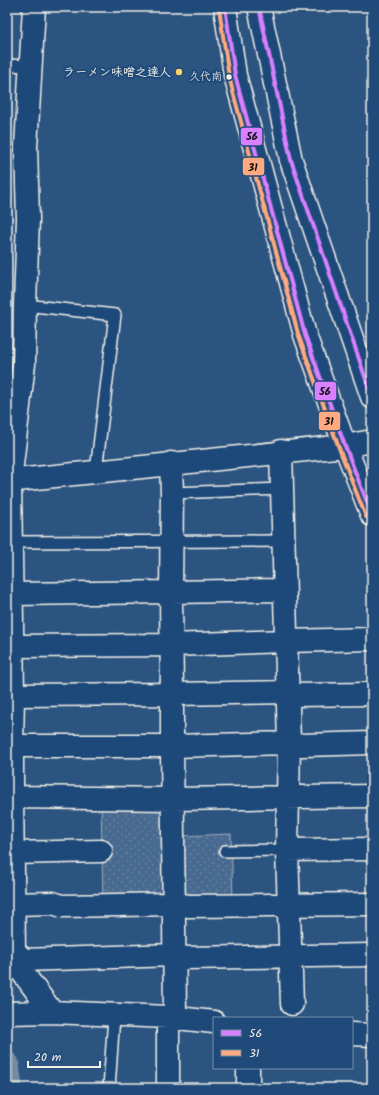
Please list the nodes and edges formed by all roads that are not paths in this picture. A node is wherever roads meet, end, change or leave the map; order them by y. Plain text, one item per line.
1 (34, 7) edge
2 (225, 7) edge
3 (259, 7) edge
4 (7, 65) edge
5 (31, 66) junction
6 (24, 305) junction
7 (372, 397) edge
8 (372, 441) edge
9 (345, 446) junction
10 (281, 451) junction
11 (171, 463) junction
12 (96, 471) junction
13 (9, 481) edge
14 (282, 489) junction
15 (172, 493) junction
16 (372, 515) edge
17 (172, 540) junction
18 (284, 541) junction
19 (11, 542) junction
20 (9, 569) edge
21 (284, 590) junction
22 (171, 592) junction
23 (12, 594) junction
24 (10, 620) edge
25 (372, 639) edge
26 (286, 640) junction
27 (171, 645) junction
28 (13, 646) junction
29 (10, 672) edge
30 (288, 692) junction
31 (172, 694) junction
32 (372, 694) edge
33 (12, 695) junction
34 (10, 723) edge
35 (289, 743) junction
36 (372, 743) edge
37 (12, 746) junction
38 (172, 746) junction
39 (10, 774) edge
40 (372, 796) edge
41 (12, 797) junction
42 (287, 797) junction
43 (172, 799) junction
44 (372, 849) edge
45 (101, 850) dead end
46 (287, 850) junction
47 (225, 851) dead end
48 (12, 853) junction
49 (13, 904) junction
50 (174, 904) junction
51 (289, 904) junction
52 (372, 904) edge
53 (10, 946) edge
54 (174, 955) junction
55 (372, 955) edge
56 (290, 957) junction
57 (292, 1004) dead end
58 (52, 1012) junction
59 (7, 1013) edge
60 (114, 1016) junction
61 (168, 1018) junction
62 (213, 1022) edge
63 (353, 1034) edge
64 (372, 1035) edge
65 (248, 1069) edge
66 (109, 1088) edge
67 (168, 1088) edge
68 (248, 1088) edge

1 - 5 street
2 - 9 street
3 - 7 street
4 - 5 lane
5 - 6 street
6 - 12 lane
6 - 13 street
8 - 9 street
9 - 10 street
9 - 16 street
10 - 11 street
10 - 14 street
11 - 12 street
11 - 15 street
12 - 13 street
13 - 19 street
14 - 15 lane
14 - 18 street
15 - 17 street
17 - 18 lane
17 - 19 lane
17 - 22 street
18 - 21 street
19 - 20 street
20 - 23 street
21 - 22 street
21 - 26 street
22 - 23 street
22 - 27 street
23 - 24 street
24 - 28 street
25 - 26 street
26 - 27 street
26 - 30 street
27 - 28 street
27 - 31 street
28 - 29 street
29 - 33 street
30 - 31 street
30 - 32 street
30 - 35 street
31 - 33 street
31 - 38 street
33 - 34 street
34 - 37 street
35 - 36 street
35 - 38 street
35 - 42 street
37 - 38 street
37 - 39 street
38 - 43 street
39 - 41 street
40 - 42 street
41 - 43 street
41 - 48 street
42 - 43 street
42 - 46 street
43 - 50 street
44 - 46 street
45 - 48 street
46 - 47 lane
46 - 51 street
48 - 49 street
49 - 50 street
49 - 53 street
50 - 51 street
50 - 54 street
51 - 52 street
51 - 56 street
53 - 54 street
53 - 58 street
54 - 56 street
54 - 61 street
55 - 56 street
56 - 57 street
58 - 59 street
58 - 60 street
60 - 61 street
60 - 66 lane
61 - 62 street
61 - 67 street
63 - 64 street
65 - 68 street

